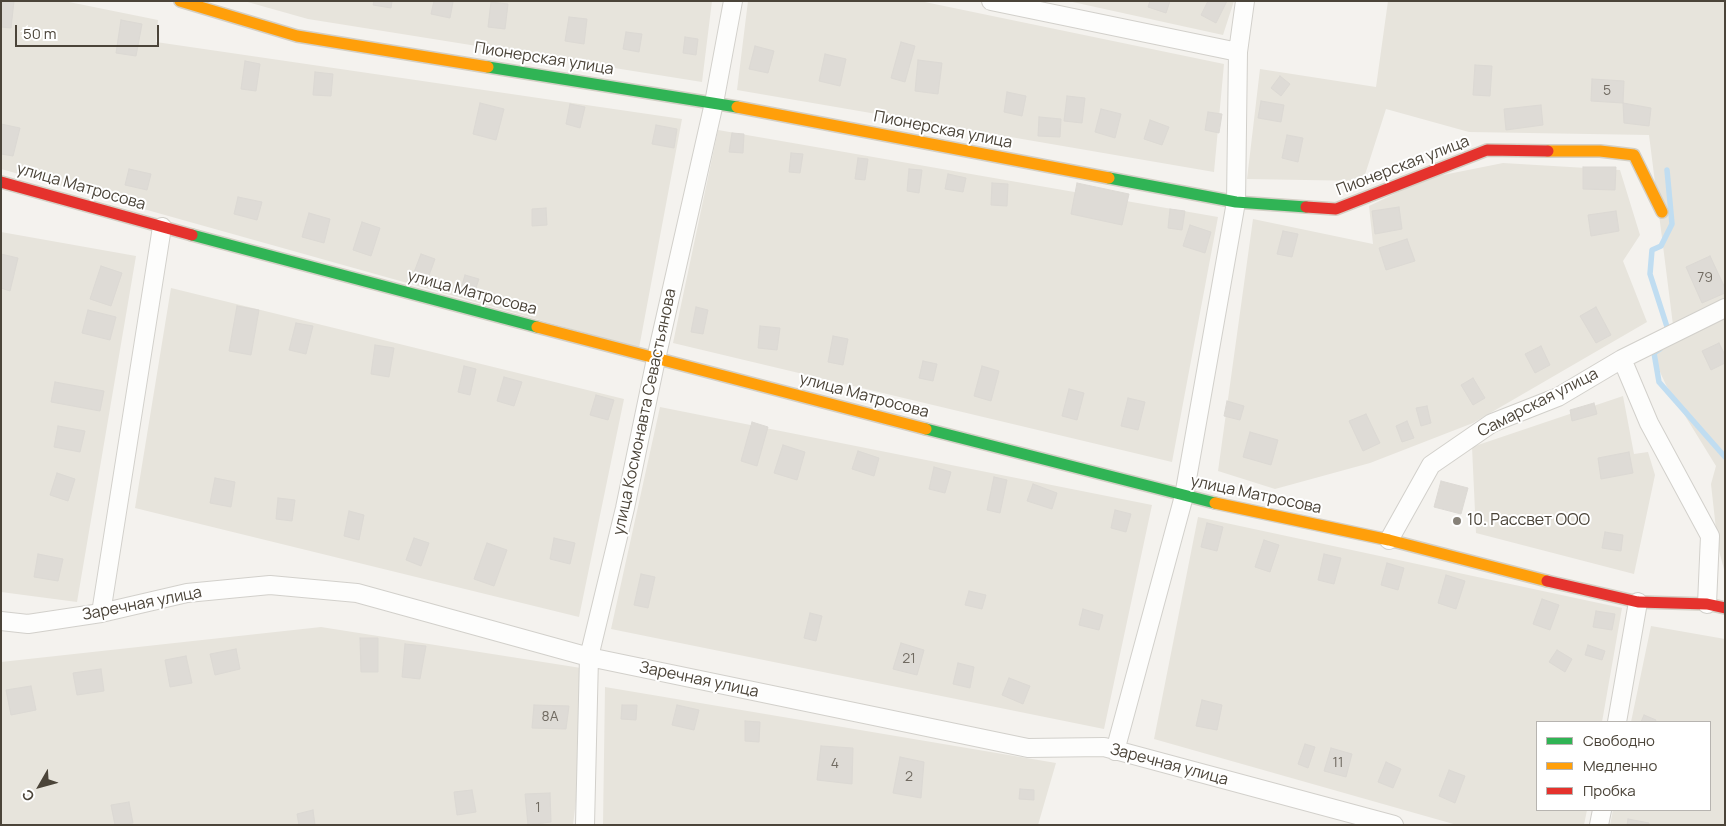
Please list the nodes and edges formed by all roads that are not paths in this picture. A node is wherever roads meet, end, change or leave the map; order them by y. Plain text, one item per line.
1 (180, 1) edge
2 (733, 1) edge
3 (991, 1) edge
4 (1245, 1) edge
5 (1238, 52) junction
6 (714, 103) junction
7 (1, 182) edge
8 (1236, 202) junction
9 (1662, 212) dead end
10 (162, 227) junction
11 (1725, 308) edge
12 (656, 359) junction
13 (1622, 359) junction
14 (1184, 496) junction
15 (1389, 540) junction
16 (1638, 602) junction
17 (1707, 604) junction
18 (1725, 608) edge
19 (101, 613) junction
20 (1, 621) edge
21 (589, 657) junction
22 (1617, 721) edge
23 (1115, 751) junction
24 (1602, 811) edge
25 (586, 825) edge
26 (1394, 825) edge
27 (1599, 825) edge

1 - 6 main road, Пионерская улица
2 - 6 street, улица Космонавта Севастьянова
3 - 5 street
4 - 5 street
5 - 8 street
6 - 8 main road, Пионерская улица
6 - 12 street, улица Космонавта Севастьянова
7 - 10 main road, улица Матросова
8 - 9 main road, Пионерская улица
8 - 14 street
10 - 12 main road, улица Матросова
10 - 19 street
11 - 13 street, Самарская улица
12 - 14 main road, улица Матросова
12 - 21 street, улица Космонавта Севастьянова
13 - 15 street, Самарская улица
13 - 17 street
14 - 15 main road, улица Матросова
14 - 23 street
15 - 16 main road, улица Матросова
16 - 17 main road, улица Матросова
16 - 22 street
17 - 18 main road, улица Матросова
19 - 20 street, Заречная улица
19 - 21 street, Заречная улица
21 - 23 street, Заречная улица
21 - 25 street, улица Космонавта Севастьянова
23 - 26 street, Заречная улица
24 - 27 street

